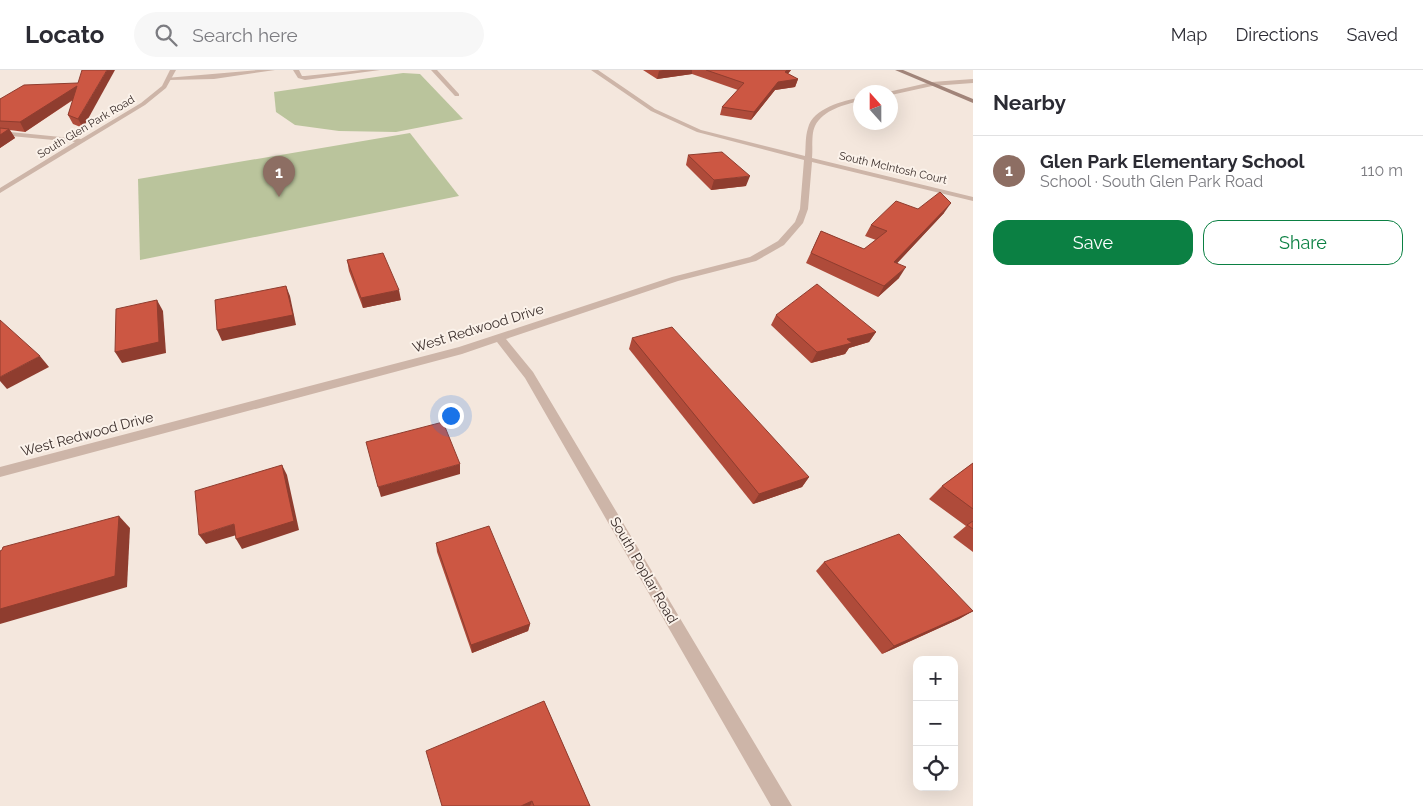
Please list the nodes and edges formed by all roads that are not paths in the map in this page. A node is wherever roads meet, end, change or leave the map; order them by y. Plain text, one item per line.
1 (173, 70) edge
2 (272, 70) edge
3 (296, 70) edge
4 (377, 70) edge
5 (434, 70) edge
6 (594, 70) edge
7 (898, 70) edge
8 (170, 78) junction
9 (973, 81) edge
10 (932, 84) junction
11 (898, 91) edge
12 (457, 95) dead end
13 (853, 101) edge
14 (973, 101) edge
15 (0, 133) edge
16 (83, 141) junction
17 (808, 160) junction
18 (0, 191) edge
19 (973, 199) edge
20 (499, 338) junction
21 (0, 472) edge
22 (782, 806) edge

1 - 8 street, South Glen Park Road
2 - 8 street
3 - 4 street
5 - 12 street
6 - 17 street, South McIntosh Court
7 - 10 street
8 - 16 street, South Glen Park Road
9 - 10 street
10 - 11 street
10 - 14 street
13 - 17 street, West Redwood Drive
15 - 16 street
16 - 18 street, South Glen Park Road
17 - 19 street, South McIntosh Court
17 - 20 street, West Redwood Drive
20 - 21 street, West Redwood Drive
20 - 22 street, South Poplar Road

